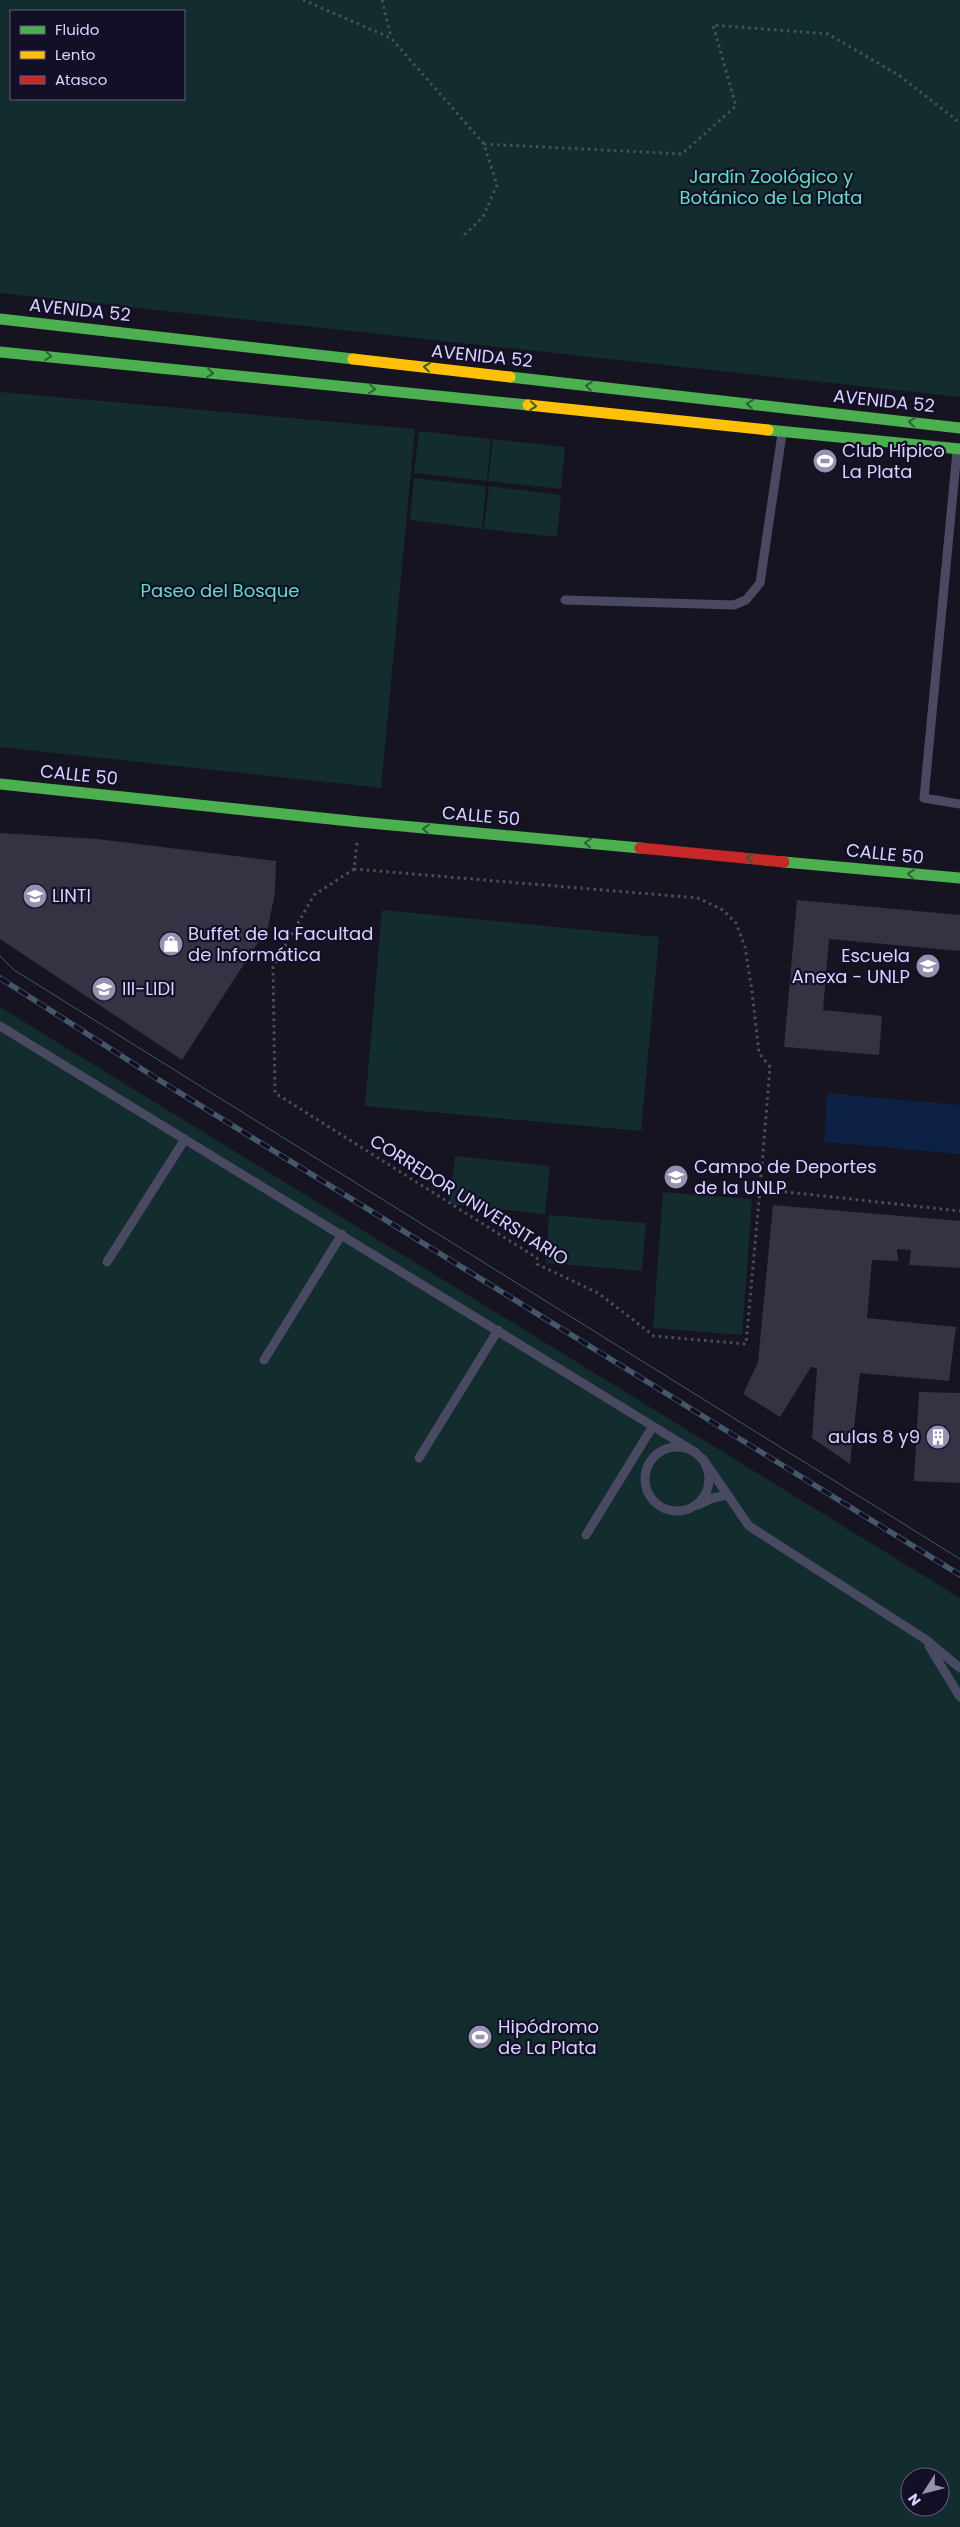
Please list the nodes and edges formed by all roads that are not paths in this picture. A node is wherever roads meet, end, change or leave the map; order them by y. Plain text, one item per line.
1 (0, 319) edge
2 (0, 352) edge
3 (782, 431) junction
4 (959, 438) edge
5 (565, 600) dead end
6 (0, 784) edge
7 (960, 804) edge
8 (960, 878) edge
9 (0, 1026) edge
10 (185, 1139) junction
11 (342, 1234) junction
12 (107, 1262) dead end
13 (498, 1330) junction
14 (264, 1360) dead end
15 (653, 1426) junction
16 (695, 1452) junction
17 (419, 1458) dead end
18 (703, 1459) junction
19 (728, 1495) junction
20 (692, 1508) junction
21 (586, 1535) dead end
22 (925, 1639) junction
23 (960, 1668) edge
24 (960, 1697) edge

4 -> 1 main road, AVENIDA 52
2 -> 3 main road
3 - 4 main road
3 - 5 lane
4 - 7 lane
8 -> 6 main road, CALLE 50
9 - 10 lane
10 - 11 lane
10 - 12 lane
11 - 13 lane
11 - 14 lane
13 - 15 lane
13 - 17 lane
15 - 16 lane
15 - 21 lane
16 - 18 lane
16 - 20 lane
18 - 19 lane
18 - 20 lane
19 - 20 lane
19 - 22 lane
22 - 23 lane
22 - 24 lane

